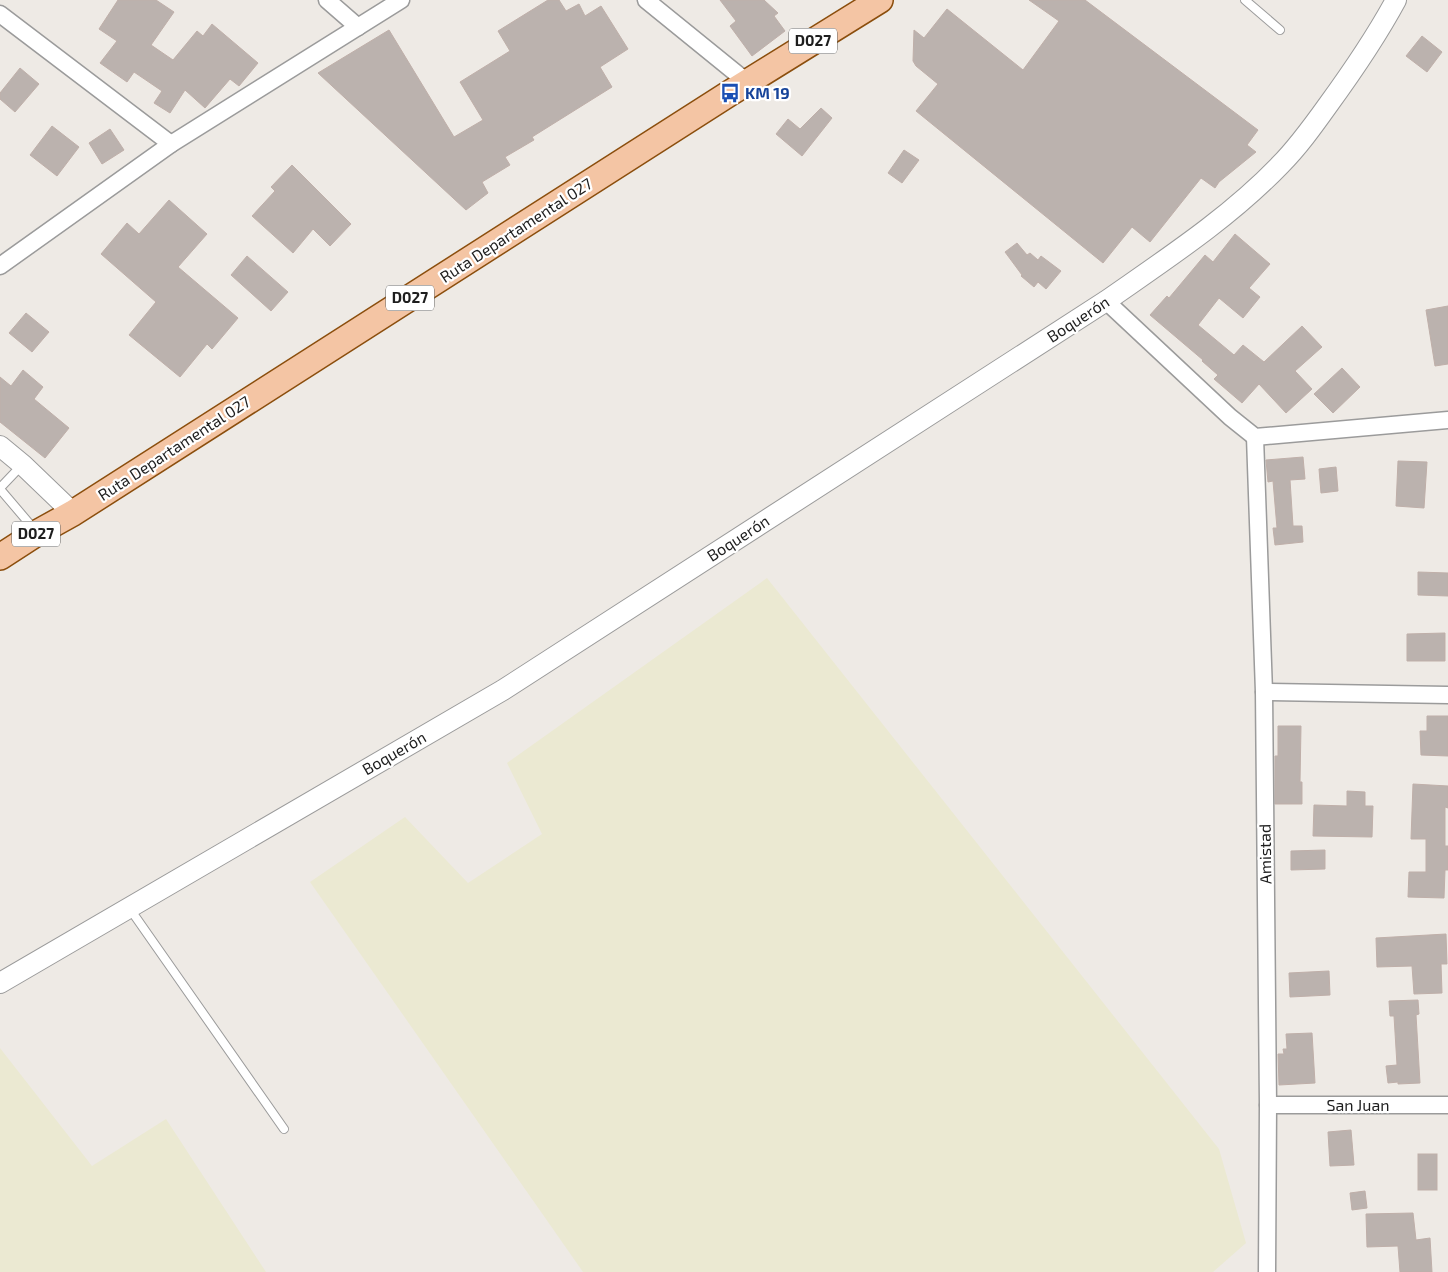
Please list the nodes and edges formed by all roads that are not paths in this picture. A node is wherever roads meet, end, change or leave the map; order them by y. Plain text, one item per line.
1 (327, 0) edge
2 (401, 0) edge
3 (646, 0) edge
4 (880, 0) edge
5 (1246, 0) edge
6 (1396, 0) edge
7 (0, 14) edge
8 (358, 27) junction
9 (1280, 30) dead end
10 (746, 82) junction
11 (171, 144) junction
12 (0, 266) edge
13 (1106, 301) junction
14 (1448, 420) edge
15 (1255, 437) junction
16 (0, 446) edge
17 (23, 465) junction
18 (0, 488) edge
19 (73, 513) junction
20 (37, 533) junction
21 (0, 557) edge
22 (1264, 692) junction
23 (1448, 695) edge
24 (129, 907) junction
25 (0, 983) edge
26 (1268, 1104) junction
27 (1448, 1105) edge
28 (284, 1129) dead end
29 (1267, 1272) edge

1 - 8 street
2 - 8 street
3 - 10 street
4 - 10 main road, Ruta Departamental 027 / D027
5 - 9 lane
6 - 13 street, Boquerón
7 - 11 street
8 - 11 street
10 - 19 main road, Ruta Departamental 027 / D027
11 - 12 street
13 - 15 street
13 - 24 street, Boquerón
14 - 15 street
15 - 22 street, Amistad
16 - 17 street
17 - 18 lane
17 - 19 street
18 - 20 lane
19 - 20 main road, Ruta Departamental 027 / D027
20 - 21 main road, Ruta Departamental 027 / D027
22 - 23 street
22 - 26 street, Amistad
24 - 25 street, Boquerón
24 - 28 lane
26 - 27 street, San Juan
26 - 29 street, Amistad

